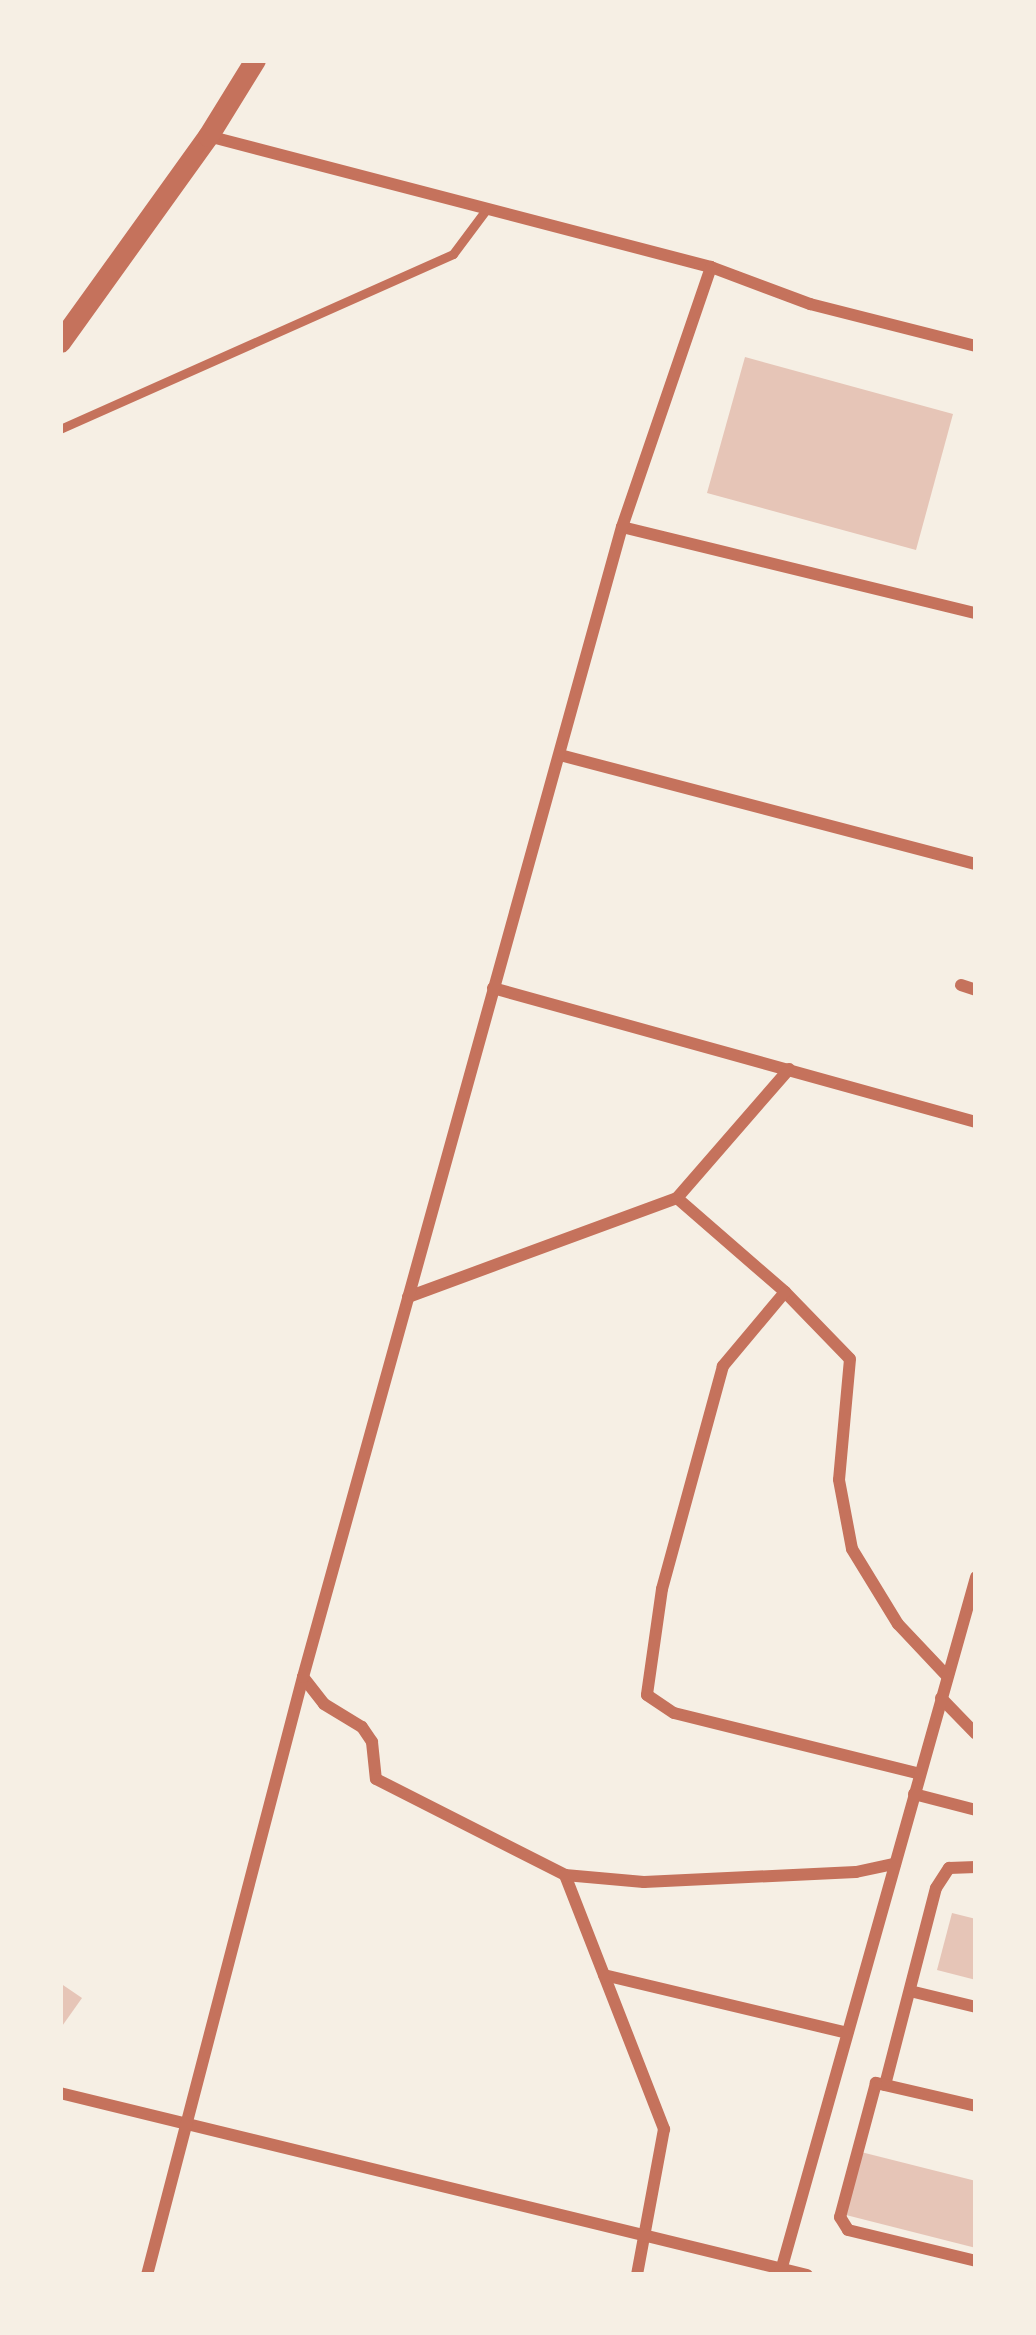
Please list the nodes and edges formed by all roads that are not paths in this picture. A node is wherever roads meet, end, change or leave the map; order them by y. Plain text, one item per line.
1 (256, 60) edge
2 (208, 136) junction
3 (485, 211) junction
4 (711, 267) junction
5 (60, 341) edge
6 (976, 346) edge
7 (60, 429) edge
8 (622, 527) junction
9 (976, 613) edge
10 (560, 755) junction
11 (976, 864) edge
12 (961, 986) dead end
13 (493, 988) junction
14 (976, 990) edge
15 (789, 1069) junction
16 (976, 1122) edge
17 (677, 1198) junction
18 (785, 1292) junction
19 (408, 1297) junction
20 (976, 1577) edge
21 (946, 1675) junction
22 (303, 1677) junction
23 (941, 1698) junction
24 (976, 1734) edge
25 (920, 1774) junction
26 (914, 1794) junction
27 (976, 1810) edge
28 (895, 1864) junction
29 (976, 1867) edge
30 (565, 1875) junction
31 (604, 1975) junction
32 (910, 1990) junction
33 (976, 2008) edge
34 (848, 2033) junction
35 (885, 2085) junction
36 (60, 2092) edge
37 (976, 2106) edge
38 (190, 2121) junction
39 (646, 2235) junction
40 (976, 2261) edge
41 (781, 2272) edge
42 (147, 2275) edge
43 (637, 2275) edge
44 (808, 2275) edge

1 - 2 street
2 - 3 street
2 - 5 street
3 - 4 street
3 - 7 lane
4 - 6 street
4 - 8 street
8 - 9 street
8 - 10 street
10 - 11 street
10 - 13 street
12 - 14 street
13 - 15 street
13 - 19 street
15 - 16 street
15 - 17 street
17 - 18 street
17 - 19 street
18 - 21 street
18 - 25 street
19 - 22 street
20 - 21 street
21 - 23 street
22 - 30 street
22 - 38 street
23 - 24 street
23 - 25 street
25 - 26 street
26 - 27 street
26 - 28 street
28 - 30 street
28 - 34 street
29 - 32 street
30 - 31 street
31 - 34 street
31 - 39 street
32 - 33 street
32 - 35 street
34 - 41 street
35 - 37 street
35 - 40 street
36 - 38 street
38 - 39 street
38 - 42 street
39 - 41 street
39 - 43 street
41 - 44 street

